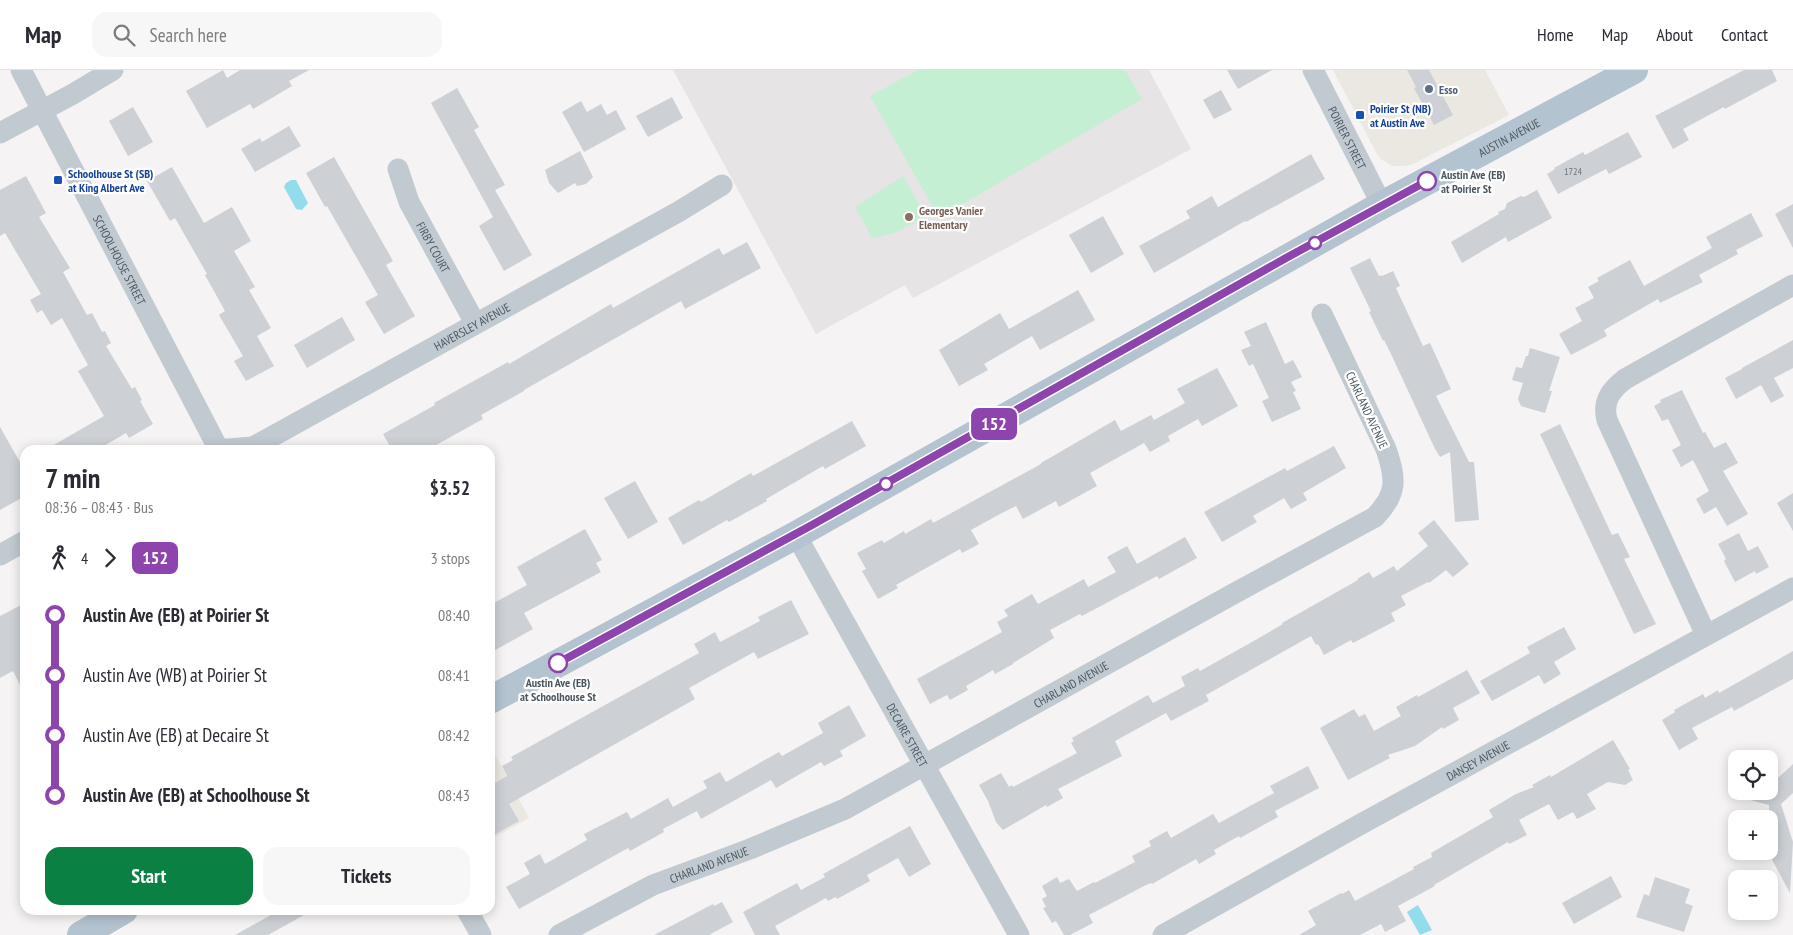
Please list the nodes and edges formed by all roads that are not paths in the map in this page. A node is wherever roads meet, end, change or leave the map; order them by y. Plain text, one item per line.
1 (21, 70) edge
2 (113, 70) edge
3 (1313, 70) edge
4 (1634, 70) edge
5 (42, 110) junction
6 (0, 133) edge
7 (398, 169) dead end
8 (722, 185) dead end
9 (1382, 205) junction
10 (1793, 285) edge
11 (1322, 314) dead end
12 (474, 323) junction
13 (216, 445) edge
14 (257, 445) edge
15 (796, 534) junction
16 (20, 545) edge
17 (0, 555) edge
18 (1793, 588) edge
19 (1706, 635) junction
20 (495, 697) edge
21 (925, 766) junction
22 (115, 915) edge
23 (470, 915) edge
24 (81, 935) edge
25 (481, 935) edge
26 (559, 935) edge
27 (1019, 935) edge
28 (1163, 935) edge

1 - 5 street, SCHOOLHOUSE STREET
2 - 5 street
3 - 9 street, POIRIER STREET
4 - 9 main road, AUSTIN AVENUE
5 - 6 street
5 - 13 street, SCHOOLHOUSE STREET
7 - 12 street, FIRBY COURT
8 - 12 street, HAVERSLEY AVENUE
9 - 15 main road, AUSTIN AVENUE
10 - 19 street
11 - 21 street, CHARLAND AVENUE
12 - 14 street, HAVERSLEY AVENUE
15 - 20 main road, AUSTIN AVENUE
15 - 21 street, DECAIRE STREET
16 - 17 street
18 - 19 street, DANSEY AVENUE
19 - 28 street, DANSEY AVENUE
21 - 26 street, CHARLAND AVENUE
21 - 27 street, DECAIRE STREET
22 - 24 main road
23 - 25 street

